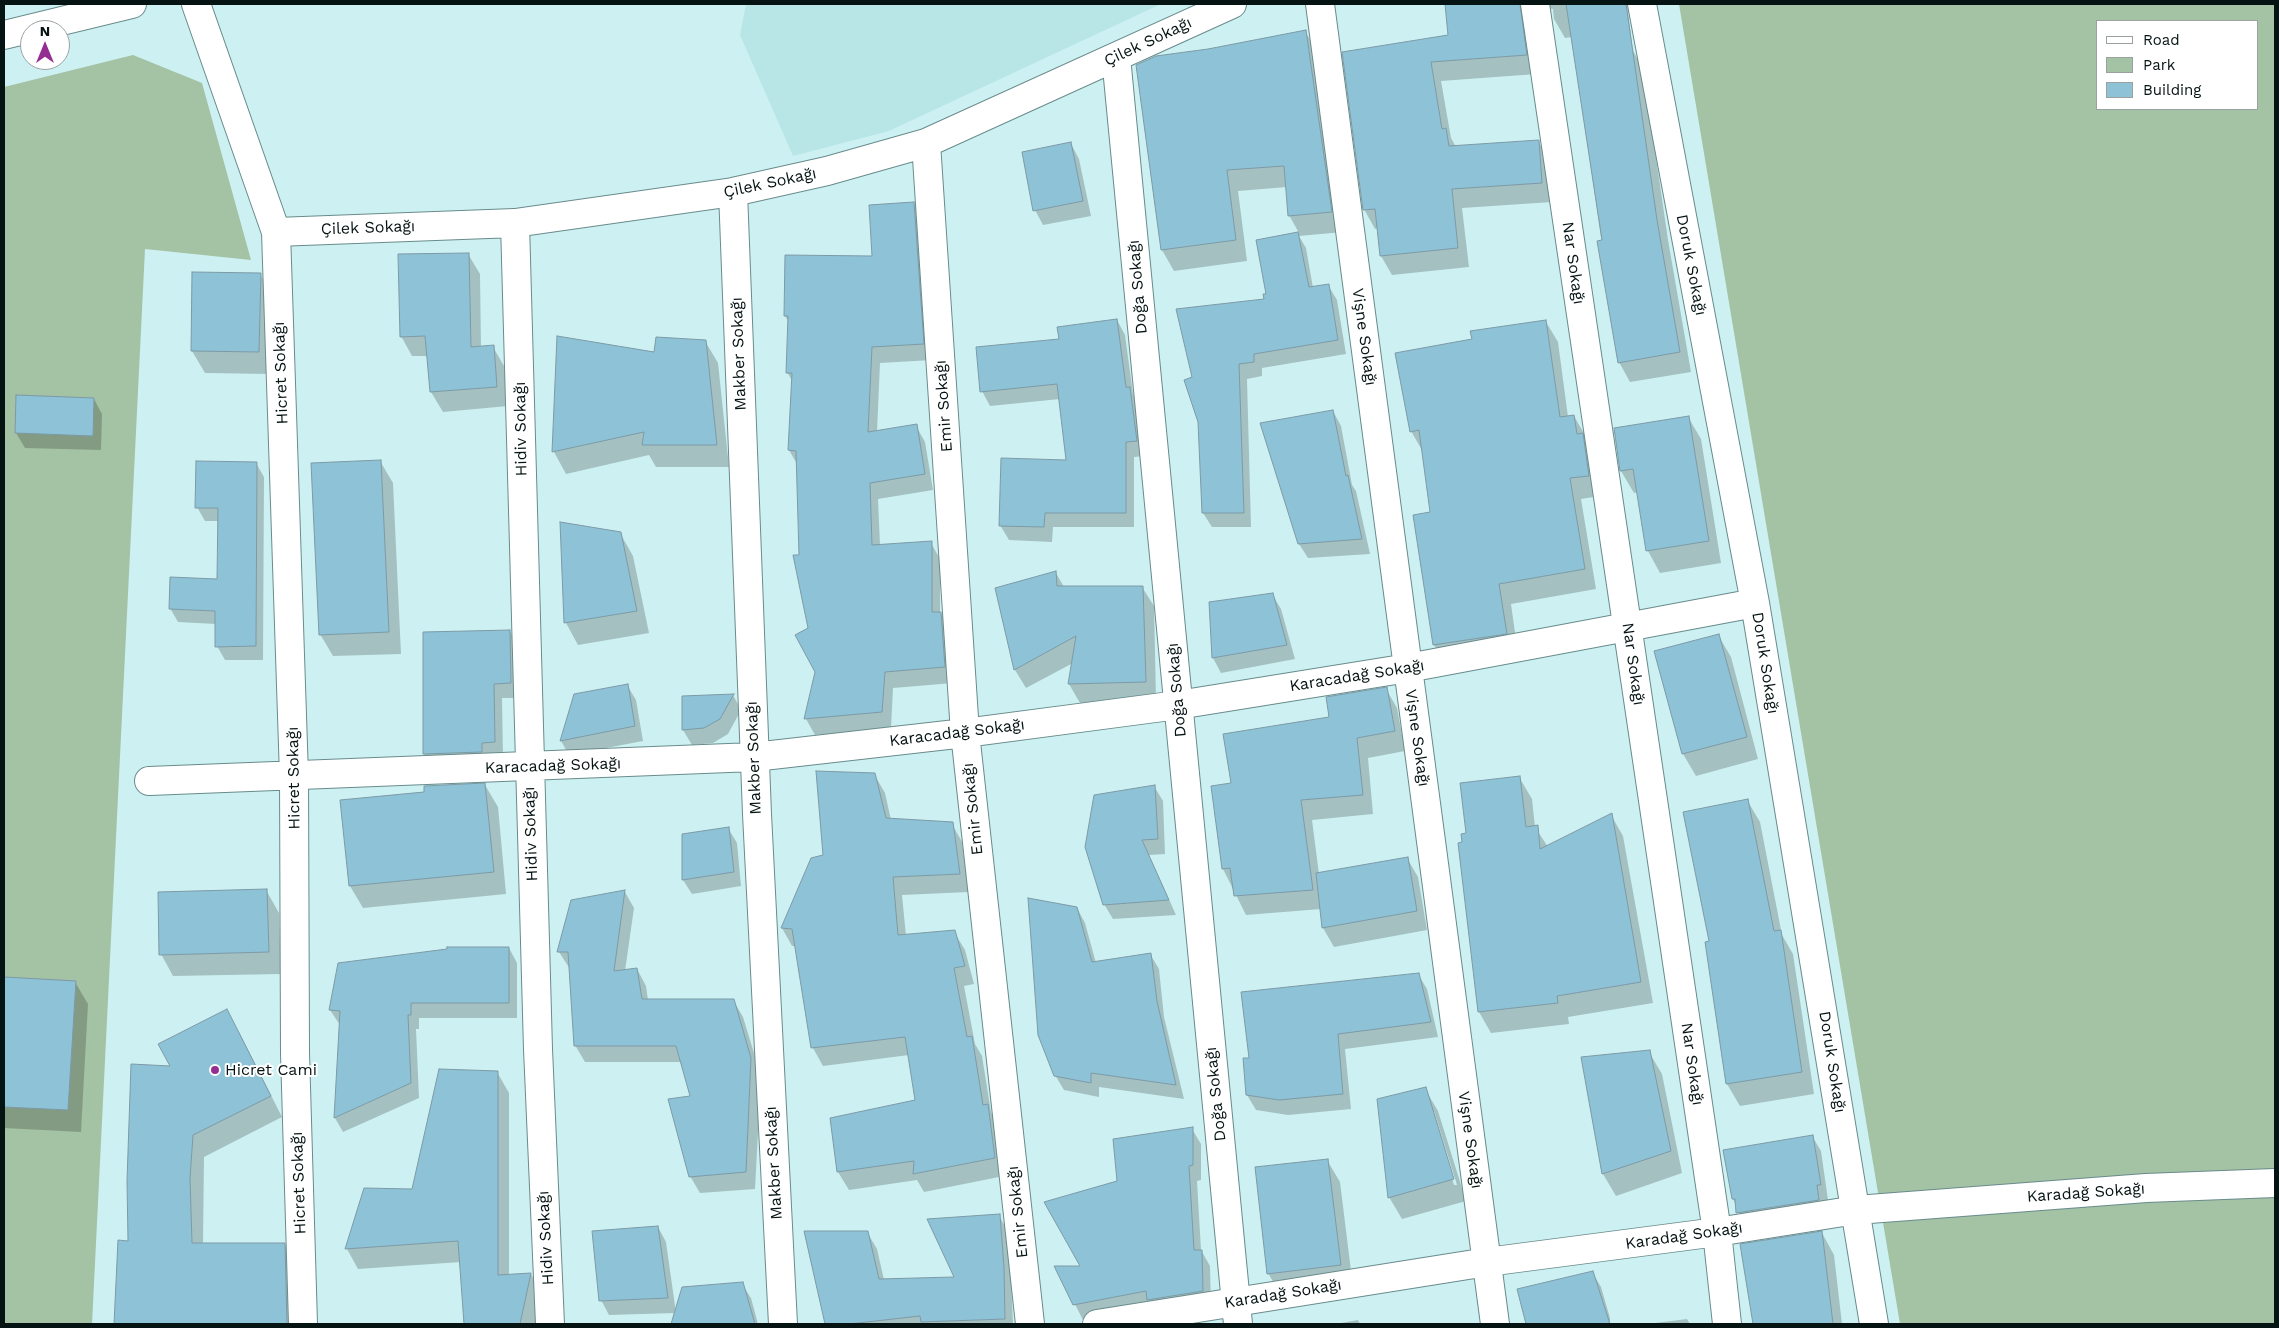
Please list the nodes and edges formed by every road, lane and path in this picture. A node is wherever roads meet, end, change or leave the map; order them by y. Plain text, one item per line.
1 (132, 4) edge
2 (196, 4) edge
3 (1232, 4) edge
4 (1320, 4) edge
5 (1534, 4) edge
6 (1642, 4) edge
7 (4, 35) edge
8 (1116, 57) junction
9 (926, 143) junction
10 (733, 192) junction
11 (515, 223) junction
12 (276, 232) junction
13 (1755, 603) junction
14 (1627, 627) junction
15 (1408, 668) junction
16 (1178, 705) junction
17 (965, 733) junction
18 (754, 757) junction
19 (529, 767) junction
20 (294, 776) junction
21 (149, 781) dead end
22 (2275, 1183) edge
23 (1856, 1210) junction
24 (1717, 1232) junction
25 (1487, 1262) junction
26 (1237, 1313) edge
27 (303, 1324) edge
28 (550, 1324) edge
29 (783, 1324) edge
30 (1030, 1324) edge
31 (1097, 1324) edge
32 (1495, 1324) edge
33 (1727, 1324) edge
34 (1874, 1324) edge

1 - 7 street
2 - 12 street, Hicret Sokağı
3 - 8 street, Çilek Sokağı
4 - 15 street, Vişne Sokağı
5 - 14 street, Nar Sokağı
6 - 13 street, Doruk Sokağı
8 - 9 street, Çilek Sokağı
8 - 16 street, Doğa Sokağı
9 - 10 street, Çilek Sokağı
9 - 17 street, Emir Sokağı
10 - 11 street, Çilek Sokağı
10 - 18 street, Makber Sokağı
11 - 12 street, Çilek Sokağı
11 - 19 street, Hidiv Sokağı
12 - 20 street, Hicret Sokağı
13 - 14 street, Karacadağ Sokağı
13 - 23 street, Doruk Sokağı
14 - 15 street, Karacadağ Sokağı
14 - 24 street, Nar Sokağı
15 - 16 street, Karacadağ Sokağı
15 - 25 street, Vişne Sokağı
16 - 17 street, Karacadağ Sokağı
16 - 26 street, Doğa Sokağı
17 - 18 street, Karacadağ Sokağı
17 - 30 street, Emir Sokağı
18 - 19 street, Karacadağ Sokağı
18 - 29 street, Makber Sokağı
19 - 20 street, Karacadağ Sokağı
19 - 28 street, Hidiv Sokağı
20 - 21 street, Karacadağ Sokağı
20 - 27 street, Hicret Sokağı
22 - 23 street, Karadağ Sokağı
23 - 24 street, Karadağ Sokağı
23 - 34 street, Doruk Sokağı
24 - 25 street, Karadağ Sokağı
24 - 33 street, Nar Sokağı
25 - 26 street, Karadağ Sokağı
25 - 32 street, Vişne Sokağı
26 - 31 street, Karadağ Sokağı

